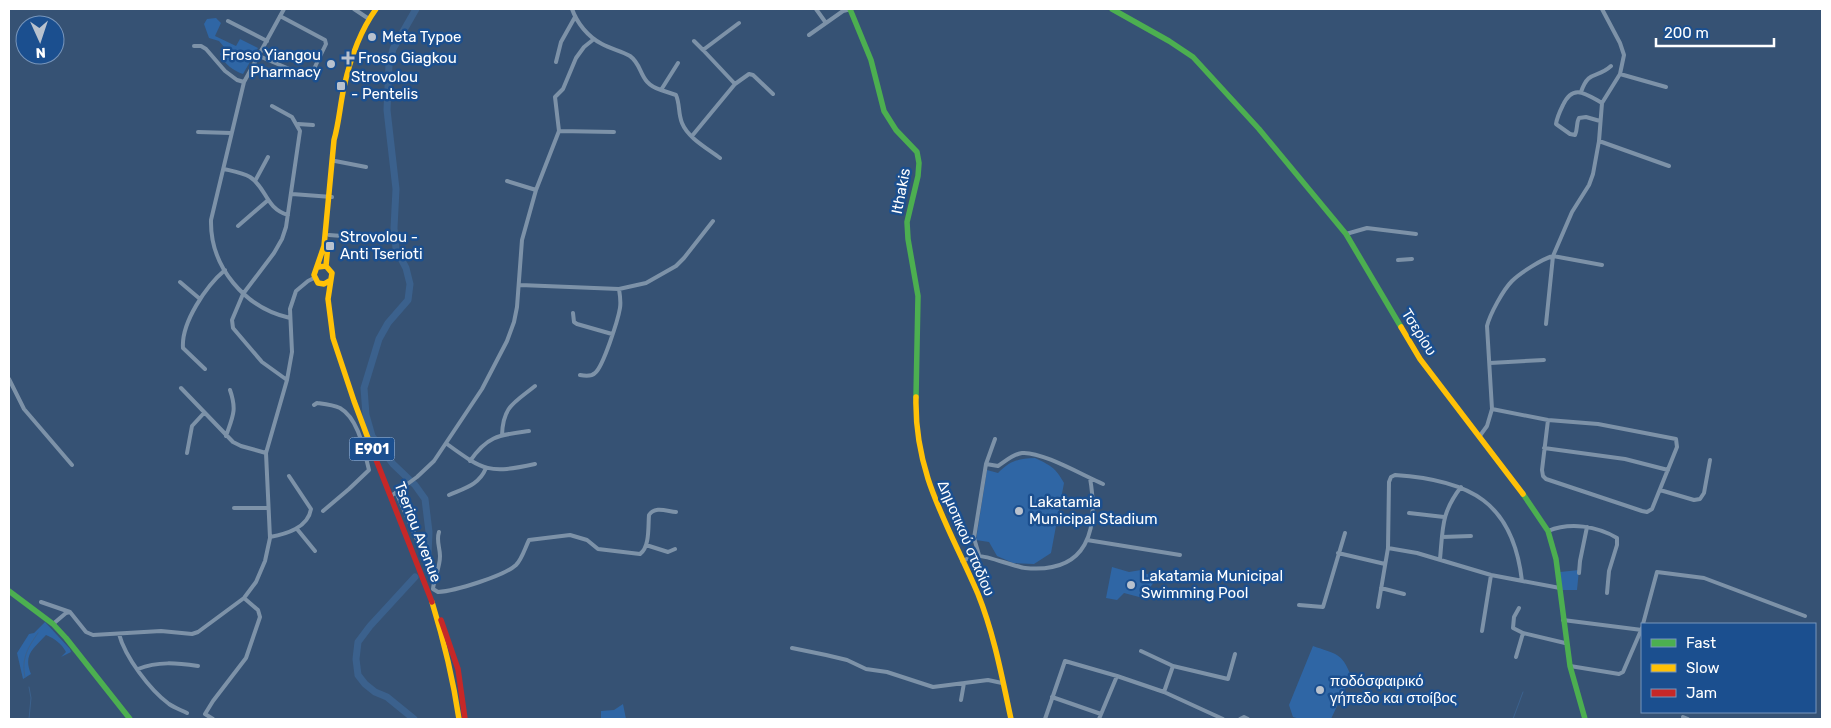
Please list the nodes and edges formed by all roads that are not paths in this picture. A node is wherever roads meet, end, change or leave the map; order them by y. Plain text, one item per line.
1 (284, 9) edge
2 (354, 9) edge
3 (376, 9) edge
4 (572, 9) edge
5 (816, 9) edge
6 (851, 9) edge
7 (1112, 9) edge
8 (1602, 9) edge
9 (280, 16) junction
10 (575, 17) junction
11 (369, 19) junction
12 (228, 21) dead end
13 (739, 23) dead end
14 (826, 23) junction
15 (809, 35) dead end
16 (594, 39) junction
17 (267, 41) junction
18 (694, 41) dead end
19 (194, 46) dead end
20 (703, 50) junction
21 (259, 56) junction
22 (556, 62) dead end
23 (678, 63) dead end
24 (1611, 66) dead end
25 (1620, 74) junction
26 (244, 82) junction
27 (736, 84) junction
28 (1666, 87) dead end
29 (661, 90) junction
30 (1581, 92) junction
31 (773, 94) dead end
32 (1602, 103) junction
33 (272, 106) dead end
34 (1600, 121) junction
35 (298, 124) junction
36 (313, 125) dead end
37 (198, 132) dead end
38 (559, 132) junction
39 (614, 132) dead end
40 (231, 133) junction
41 (337, 134) junction
42 (692, 136) junction
43 (1599, 141) junction
44 (268, 157) dead end
45 (720, 158) dead end
46 (335, 161) junction
47 (1669, 166) dead end
48 (366, 167) dead end
49 (224, 169) junction
50 (255, 181) junction
51 (507, 181) dead end
52 (536, 190) junction
53 (292, 194) junction
54 (331, 197) junction
55 (268, 201) junction
56 (288, 215) junction
57 (713, 221) dead end
58 (238, 226) dead end
59 (1346, 234) junction
60 (1416, 234) dead end
61 (329, 235) junction
62 (342, 236) dead end
63 (1553, 256) junction
64 (1412, 259) dead end
65 (1398, 260) dead end
66 (1602, 265) dead end
67 (326, 266) junction
68 (318, 267) junction
69 (225, 270) junction
70 (314, 278) junction
71 (330, 281) junction
72 (180, 282) dead end
73 (321, 284) junction
74 (520, 285) junction
75 (619, 289) junction
76 (243, 294) junction
77 (328, 298) junction
78 (200, 299) junction
79 (573, 314) dead end
80 (290, 318) junction
81 (1546, 324) dead end
82 (612, 334) junction
83 (916, 334) joint
84 (1544, 360) dead end
85 (1490, 363) junction
86 (205, 369) dead end
87 (580, 375) dead end
88 (9, 379) edge
89 (287, 380) junction
90 (535, 386) dead end
91 (181, 388) dead end
92 (230, 390) dead end
93 (314, 405) dead end
94 (1492, 409) junction
95 (204, 413) junction
96 (1548, 420) junction
97 (529, 431) dead end
98 (366, 434) junction
99 (502, 435) junction
100 (226, 436) junction
101 (359, 437) junction
102 (1479, 437) junction
103 (995, 439) dead end
104 (447, 444) junction
105 (1544, 448) junction
106 (187, 453) dead end
107 (266, 453) junction
108 (1710, 460) dead end
109 (470, 461) junction
110 (535, 464) dead end
111 (986, 464) junction
112 (72, 465) dead end
113 (486, 468) junction
114 (1668, 470) junction
115 (289, 476) dead end
116 (1090, 478) junction
117 (1103, 484) dead end
118 (1460, 487) junction
119 (1660, 490) junction
120 (394, 494) junction
121 (449, 495) dead end
122 (234, 508) dead end
123 (268, 508) junction
124 (323, 511) dead end
125 (676, 512) dead end
126 (1409, 513) dead end
127 (1444, 517) junction
128 (1587, 527) junction
129 (297, 529) junction
130 (1548, 531) junction
131 (439, 532) dead end
132 (1345, 533) dead end
133 (1471, 536) dead end
134 (270, 537) junction
135 (1442, 537) junction
136 (1087, 540) junction
137 (646, 545) junction
138 (1388, 548) junction
139 (676, 549) dead end
140 (315, 551) dead end
141 (1338, 553) junction
142 (979, 555) junction
143 (1180, 555) dead end
144 (1440, 559) junction
145 (962, 561) junction
146 (1385, 564) junction
147 (1580, 573) dead end
148 (1491, 575) junction
149 (1522, 581) junction
150 (434, 583) junction
151 (1381, 588) junction
152 (1560, 588) junction
153 (9, 590) edge
154 (435, 591) junction
155 (1607, 593) dead end
156 (1404, 594) dead end
157 (428, 595) junction
158 (244, 598) junction
159 (41, 602) dead end
160 (1299, 605) dead end
161 (1378, 608) dead end
162 (1519, 608) dead end
163 (70, 612) junction
164 (1806, 616) dead end
165 (1563, 620) junction
166 (1643, 623) edge
167 (53, 624) junction
168 (1641, 627) edge
169 (1641, 629) edge
170 (1482, 631) dead end
171 (1523, 633) junction
172 (119, 634) junction
173 (1566, 643) junction
174 (792, 648) dead end
175 (1141, 651) dead end
176 (1235, 654) dead end
177 (1516, 657) dead end
178 (198, 666) dead end
179 (1173, 666) junction
180 (1570, 666) junction
181 (138, 669) junction
182 (1118, 676) junction
183 (964, 683) junction
184 (1002, 683) junction
185 (1164, 692) junction
186 (1052, 697) junction
187 (961, 700) dead end
188 (187, 713) dead end
189 (1210, 714) junction
190 (1100, 717) edge
191 (130, 719) edge
192 (213, 719) edge
193 (459, 719) edge
194 (466, 719) edge
195 (1011, 719) edge
196 (1045, 719) edge
197 (1210, 719) edge
198 (1223, 719) edge
199 (1240, 719) edge
200 (1248, 719) edge
201 (1585, 719) edge

1 - 9 street
2 - 11 street
3 - 11 main road, E901
4 - 10 street
5 - 14 street
6 - 14 street
6 - 83 main road, Ithakis
7 - 59 main road, Τσερίου
8 - 25 street
9 - 17 street
9 - 21 street
10 - 16 street
10 - 22 street
11 - 41 main road, E901
12 - 17 street
13 - 20 street
14 - 15 street
16 - 29 street
16 - 38 street
17 - 21 street
18 - 20 street
19 - 26 street
20 - 27 street
21 - 26 street
23 - 29 street
24 - 30 street
25 - 28 street
25 - 32 street
26 - 40 street
27 - 31 street
27 - 42 street
29 - 42 street
30 - 32 street
30 - 34 street
32 - 34 street
33 - 35 street
34 - 43 street
35 - 36 street
35 - 53 street
37 - 40 street
38 - 39 street
38 - 52 street
40 - 49 street
41 - 46 main road, E901
41 - 54 main road, E901
42 - 45 street
43 - 47 street
43 - 63 street
44 - 50 street
46 - 48 street
46 - 54 main road, E901
49 - 50 street
49 - 69 street
50 - 55 street
51 - 52 street
52 - 74 street
53 - 54 street
53 - 56 street
54 - 61 main road, E901
54 - 68 main road, E901
55 - 56 street
55 - 58 street
56 - 76 street
57 - 75 street
59 - 60 street
59 - 102 main road, Τσερίου
61 - 62 street
61 - 67 main road, E901
63 - 66 street
63 - 81 street
63 - 85 street
64 - 65 street
67 - 68 main road
67 - 71 main road, E901
68 - 70 main road, E901
69 - 76 street
69 - 78 street
70 - 73 main road, E901
70 - 80 street
71 - 73 main road
71 - 77 main road, Tseriou Avenue / E901
72 - 78 street
73 - 77 main road, Tseriou Avenue / E901
74 - 75 street
74 - 104 street
75 - 82 street
76 - 80 street
76 - 89 street
77 - 98 main road, Tseriou Avenue / E901
78 - 86 street
79 - 82 street
80 - 89 street
82 - 87 street
83 - 145 main road, Δημοτικού σταδίου
84 - 85 street
85 - 94 street
88 - 112 street
89 - 107 street
90 - 99 street
91 - 95 street
92 - 100 street
93 - 101 street
94 - 96 street
94 - 102 street
95 - 100 street
95 - 106 street
96 - 105 street
96 - 114 street
97 - 99 street
98 - 101 street
98 - 120 main road, Tseriou Avenue / E901
99 - 109 street
100 - 107 street
101 - 124 street
102 - 130 main road, Τσερίου
103 - 111 street
104 - 109 street
104 - 120 street
105 - 114 street
105 - 119 street
107 - 123 street
108 - 119 street
109 - 113 street
110 - 113 street
111 - 116 street
111 - 142 street
113 - 121 street
114 - 119 street
115 - 129 street
116 - 117 street
116 - 136 street
118 - 127 street
118 - 138 street
118 - 149 street
120 - 150 street
120 - 157 main road, Tseriou Avenue / E901
122 - 123 street
123 - 134 street
125 - 137 street
126 - 127 street
127 - 135 street
128 - 130 street
128 - 147 street
128 - 155 street
129 - 134 street
129 - 140 street
130 - 152 main road, Τσερίου
131 - 150 street
132 - 141 street
133 - 135 street
134 - 158 street
135 - 144 street
136 - 142 street
136 - 143 street
137 - 139 street
137 - 154 street
138 - 144 street
138 - 146 street
141 - 146 street
141 - 160 street
142 - 145 street
144 - 148 street
145 - 184 main road, Δημοτικού σταδίου
146 - 151 street
148 - 149 street
148 - 170 street
149 - 152 street
150 - 154 street
151 - 156 street
151 - 161 street
152 - 165 main road, Τσερίου
153 - 167 main road
154 - 157 street
157 - 193 main road, Tseriou Avenue / E901
157 - 194 main road
158 - 172 street
158 - 192 street
159 - 163 street
162 - 171 street
163 - 167 street
163 - 172 street
164 - 166 street
165 - 168 street
165 - 173 main road, Τσερίου
167 - 191 main road
169 - 180 street
171 - 173 street
171 - 177 street
172 - 181 street
173 - 180 main road, Τσερίου
174 - 183 street
175 - 179 street
176 - 179 street
178 - 181 street
179 - 185 street
180 - 201 main road, Τσερίου
181 - 188 street
182 - 185 street
182 - 186 street
182 - 190 street
183 - 184 street
183 - 187 street
184 - 195 main road, Δημοτικού σταδίου
185 - 189 street
186 - 190 street
186 - 196 street
189 - 197 street
189 - 198 street
199 - 200 street

